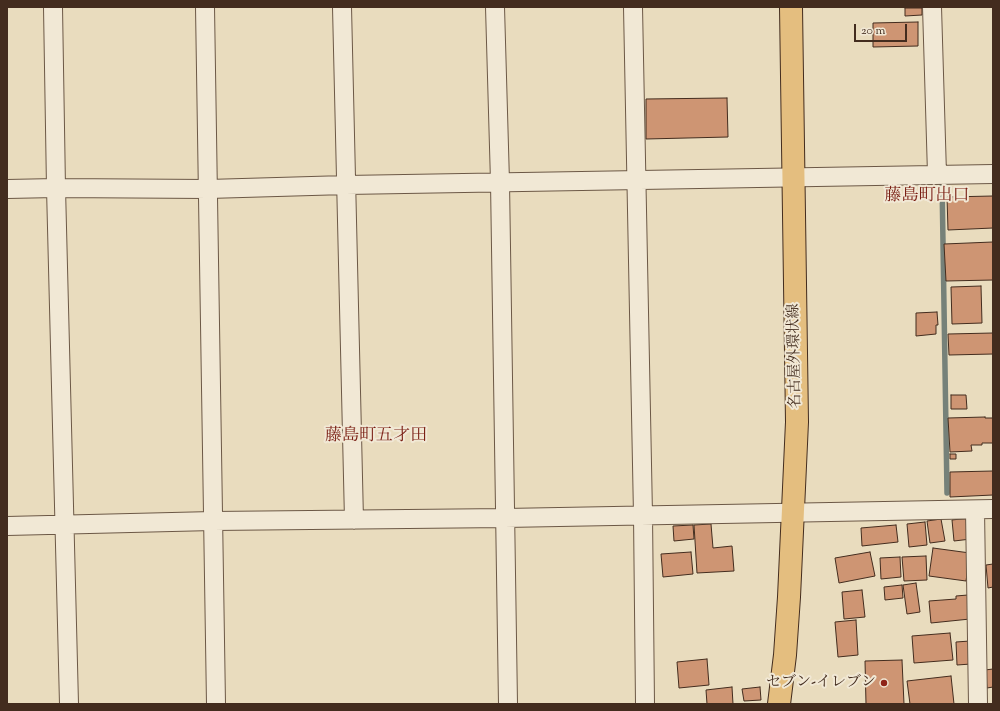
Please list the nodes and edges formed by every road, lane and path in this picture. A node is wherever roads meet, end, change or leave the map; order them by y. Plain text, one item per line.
1 (53, 7) edge
2 (205, 7) edge
3 (342, 7) edge
4 (495, 7) edge
5 (633, 7) edge
6 (791, 7) edge
7 (932, 7) edge
8 (936, 174) junction
9 (993, 174) edge
10 (794, 177) junction
11 (636, 180) junction
12 (500, 182) junction
13 (346, 185) junction
14 (56, 188) junction
15 (208, 188) junction
16 (7, 189) edge
17 (993, 509) edge
18 (975, 510) junction
19 (793, 513) junction
20 (643, 515) junction
21 (505, 518) junction
22 (354, 520) junction
23 (213, 521) junction
24 (65, 525) junction
25 (7, 526) edge
26 (69, 704) edge
27 (216, 704) edge
28 (508, 704) edge
29 (645, 704) edge
30 (779, 704) edge
31 (978, 704) edge

1 - 14 street
2 - 15 street
3 - 13 street
4 - 12 street
5 - 11 street
6 - 10 main road, 名古屋外環状線
7 - 8 street
8 - 9 street
8 - 10 street
10 - 11 street
10 - 19 main road, 名古屋外環状線
11 - 12 street
11 - 20 street
12 - 13 street
12 - 21 street
13 - 15 street
13 - 22 street
14 - 15 street
14 - 16 street
14 - 24 street
15 - 23 street
17 - 18 street
18 - 19 street
18 - 31 street
19 - 20 street
19 - 30 main road, 名古屋外環状線
20 - 21 street
20 - 29 street
21 - 22 street
21 - 28 street
22 - 23 street
23 - 24 street
23 - 27 street
24 - 25 street
24 - 26 street

